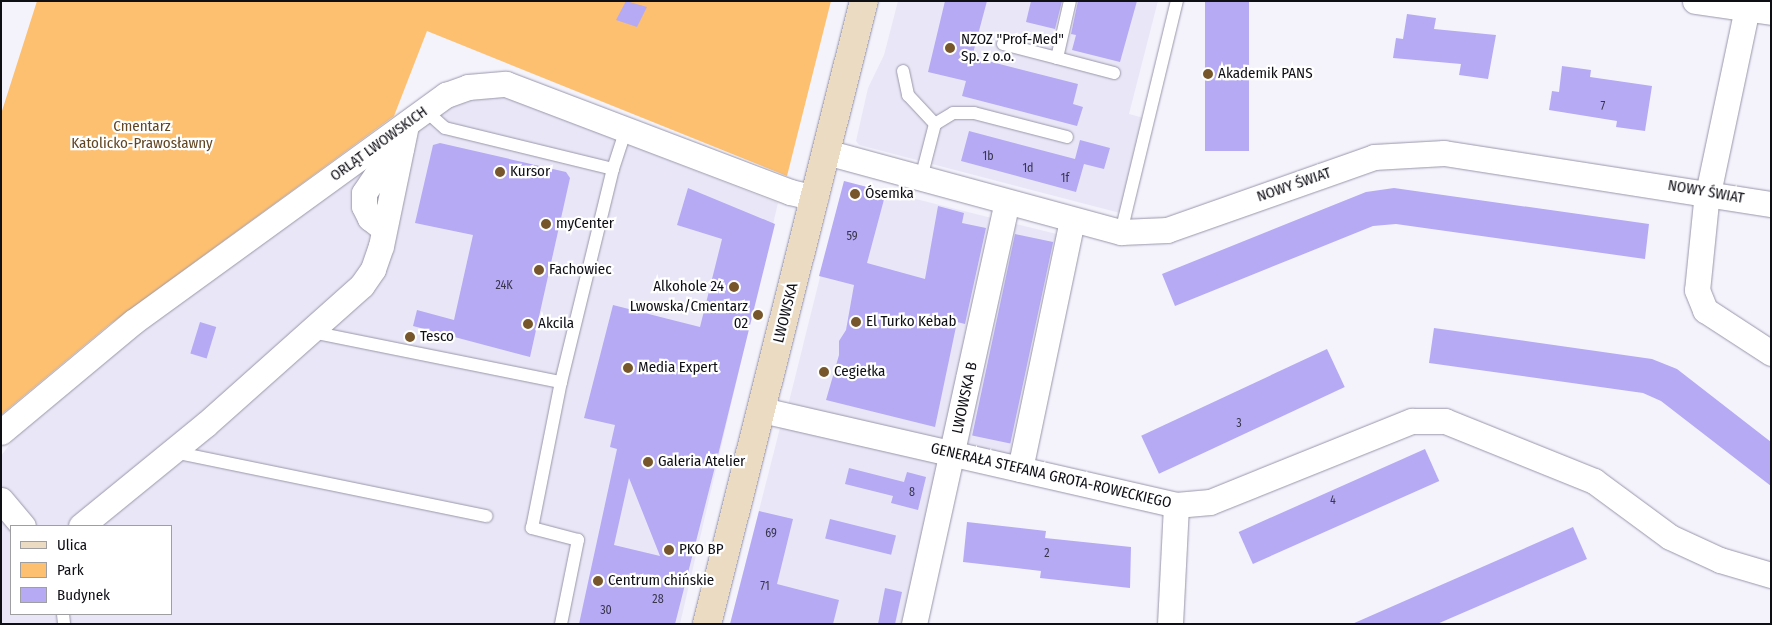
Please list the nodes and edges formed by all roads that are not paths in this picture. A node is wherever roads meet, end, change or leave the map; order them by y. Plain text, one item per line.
1 (864, 1) edge
2 (1070, 1) edge
3 (1177, 1) edge
4 (1695, 1) edge
5 (1746, 8) junction
6 (1771, 12) edge
7 (1003, 44) dead end
8 (1057, 58) junction
9 (903, 70) dead end
10 (1114, 73) dead end
11 (935, 124) junction
12 (411, 128) junction
13 (626, 129) junction
14 (1067, 137) dead end
15 (826, 152) junction
16 (613, 169) junction
17 (921, 178) junction
18 (1708, 192) junction
19 (815, 198) junction
20 (1007, 202) junction
21 (1771, 204) edge
22 (1072, 220) junction
23 (1121, 232) junction
24 (312, 332) junction
25 (1771, 353) edge
26 (561, 382) junction
27 (762, 410) junction
28 (1, 432) edge
29 (172, 451) junction
30 (953, 454) junction
31 (1020, 469) junction
32 (1, 500) edge
33 (1176, 505) junction
34 (487, 516) dead end
35 (22, 525) edge
36 (82, 525) edge
37 (1771, 575) edge
38 (561, 624) edge
39 (707, 624) edge
40 (914, 624) edge
41 (1170, 624) edge

1 - 15 main road, LWOWSKA
2 - 8 lane
3 - 23 lane
4 - 5 street
5 - 6 street
5 - 18 street
7 - 8 lane
8 - 10 lane
9 - 11 lane
11 - 14 lane
11 - 17 lane
12 - 13 street, ORLĄT LWOWSKICH
12 - 16 lane
12 - 24 street
12 - 28 street, ORLĄT LWOWSKICH
13 - 16 lane
13 - 19 street, ORLĄT LWOWSKICH
15 - 17 street, NOWY ŚWIAT
15 - 19 main road, LWOWSKA
16 - 26 lane
17 - 20 street, NOWY ŚWIAT
18 - 21 street, NOWY ŚWIAT
18 - 23 street, NOWY ŚWIAT
18 - 25 street
19 - 27 main road, LWOWSKA
20 - 22 street, NOWY ŚWIAT
20 - 30 street, LWOWSKA B
22 - 23 street, NOWY ŚWIAT
22 - 31 street
24 - 26 lane
24 - 29 street
26 - 38 lane
27 - 30 street, GENERAŁA STEFANA GROTA-ROWECKIEGO
27 - 39 main road, LWOWSKA
29 - 34 lane
29 - 36 street
30 - 31 street, GENERAŁA STEFANA GROTA-ROWECKIEGO
30 - 40 street, LWOWSKA B
31 - 33 street, GENERAŁA STEFANA GROTA-ROWECKIEGO
32 - 35 street
33 - 37 street, GENERAŁA STEFANA GROTA-ROWECKIEGO
33 - 41 street

